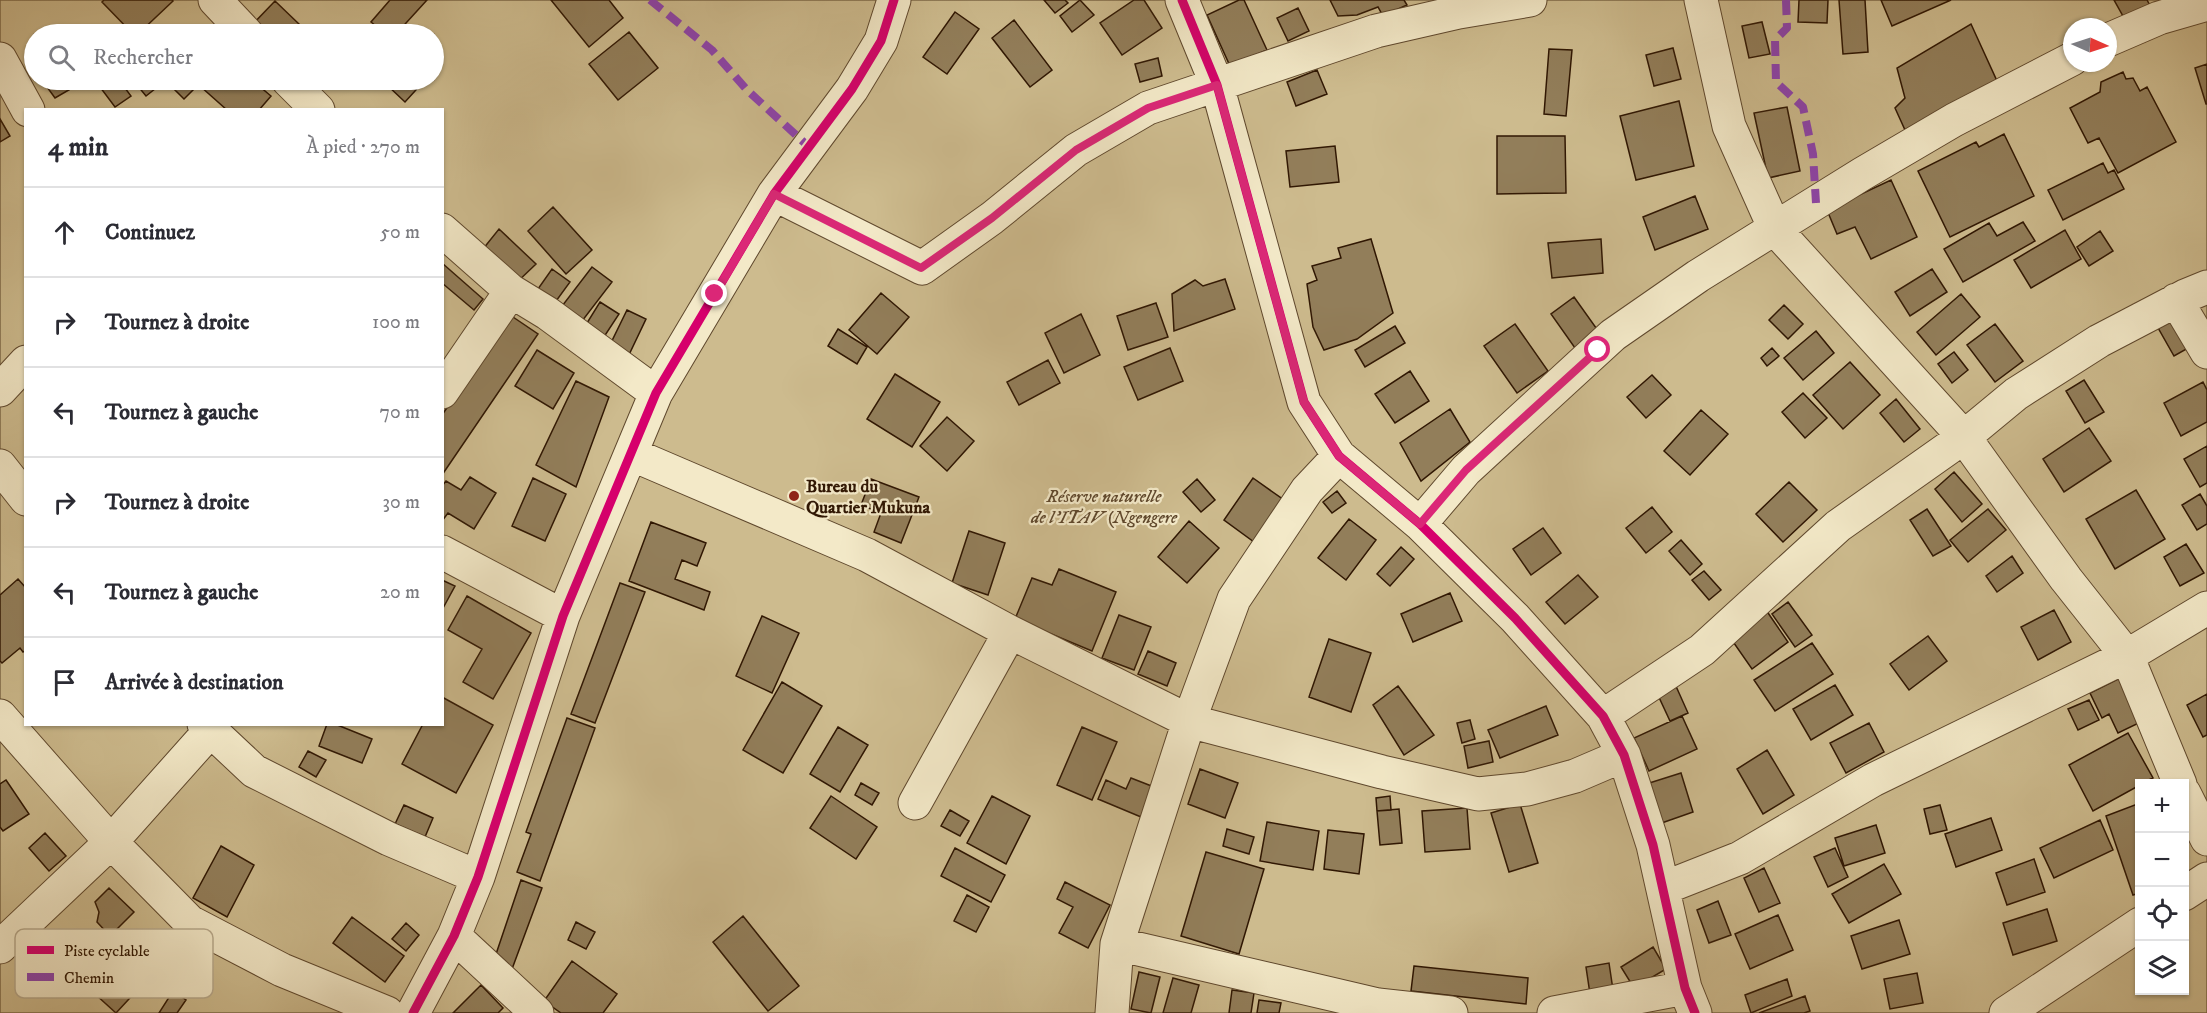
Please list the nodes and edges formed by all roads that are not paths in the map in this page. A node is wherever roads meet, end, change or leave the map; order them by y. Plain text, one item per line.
1 (215, 0) edge
2 (894, 0) edge
3 (1182, 0) edge
4 (1530, 0) edge
5 (1701, 0) edge
6 (2207, 4) edge
7 (238, 24) edge
8 (2117, 36) edge
9 (0, 59) edge
10 (2063, 64) edge
11 (1217, 85) junction
12 (298, 90) edge
13 (27, 108) edge
14 (316, 108) edge
15 (774, 194) junction
16 (1775, 229) junction
17 (444, 232) edge
18 (2207, 287) edge
19 (511, 291) junction
20 (2176, 300) junction
21 (2207, 352) edge
22 (24, 364) edge
23 (444, 389) edge
24 (0, 390) edge
25 (656, 393) junction
26 (1964, 437) junction
27 (631, 454) junction
28 (1339, 456) junction
29 (0, 466) edge
30 (24, 496) edge
31 (1420, 524) junction
32 (444, 553) edge
33 (2207, 608) edge
34 (563, 616) junction
35 (1010, 632) junction
36 (2127, 656) junction
37 (0, 716) edge
38 (1603, 716) junction
39 (1189, 721) junction
40 (207, 728) edge
41 (1624, 755) junction
42 (2178, 779) edge
43 (915, 803) dead end
44 (2189, 803) edge
45 (2207, 839) edge
46 (111, 842) junction
47 (478, 877) junction
48 (2207, 879) edge
49 (1664, 888) junction
50 (2189, 891) edge
51 (2135, 927) edge
52 (19, 929) edge
53 (204, 929) edge
54 (15, 933) edge
55 (213, 934) edge
56 (453, 936) junction
57 (1118, 944) junction
58 (0, 947) edge
59 (1690, 1001) edge
60 (387, 1013) edge
61 (413, 1013) edge
62 (537, 1013) edge
63 (1112, 1013) edge
64 (1452, 1013) edge
65 (1554, 1013) edge
66 (2006, 1013) edge

1 - 7 street
2 - 15 street
3 - 11 street
4 - 11 street
5 - 16 street
6 - 8 street
9 - 13 street
10 - 16 street
11 - 15 street
11 - 28 street
12 - 14 street
15 - 25 street
16 - 26 street
16 - 31 street
17 - 19 street
18 - 20 street
19 - 23 street
19 - 25 street
20 - 21 street
20 - 26 street
22 - 24 street
25 - 27 street
26 - 36 street
26 - 38 street
27 - 34 street
27 - 35 street
28 - 31 street
28 - 39 street
29 - 30 street
31 - 38 street
32 - 34 street
33 - 36 street
34 - 47 street
35 - 39 street
35 - 43 street
36 - 42 street
36 - 49 street
37 - 46 street
38 - 41 street
39 - 41 street
39 - 57 street
40 - 46 street
40 - 47 street
41 - 49 street
44 - 45 street
46 - 52 street
46 - 53 street
47 - 56 street
48 - 50 street
49 - 59 street
51 - 66 street
54 - 58 street
55 - 60 street
56 - 61 street
56 - 62 street
57 - 63 street
57 - 64 street
59 - 65 street

